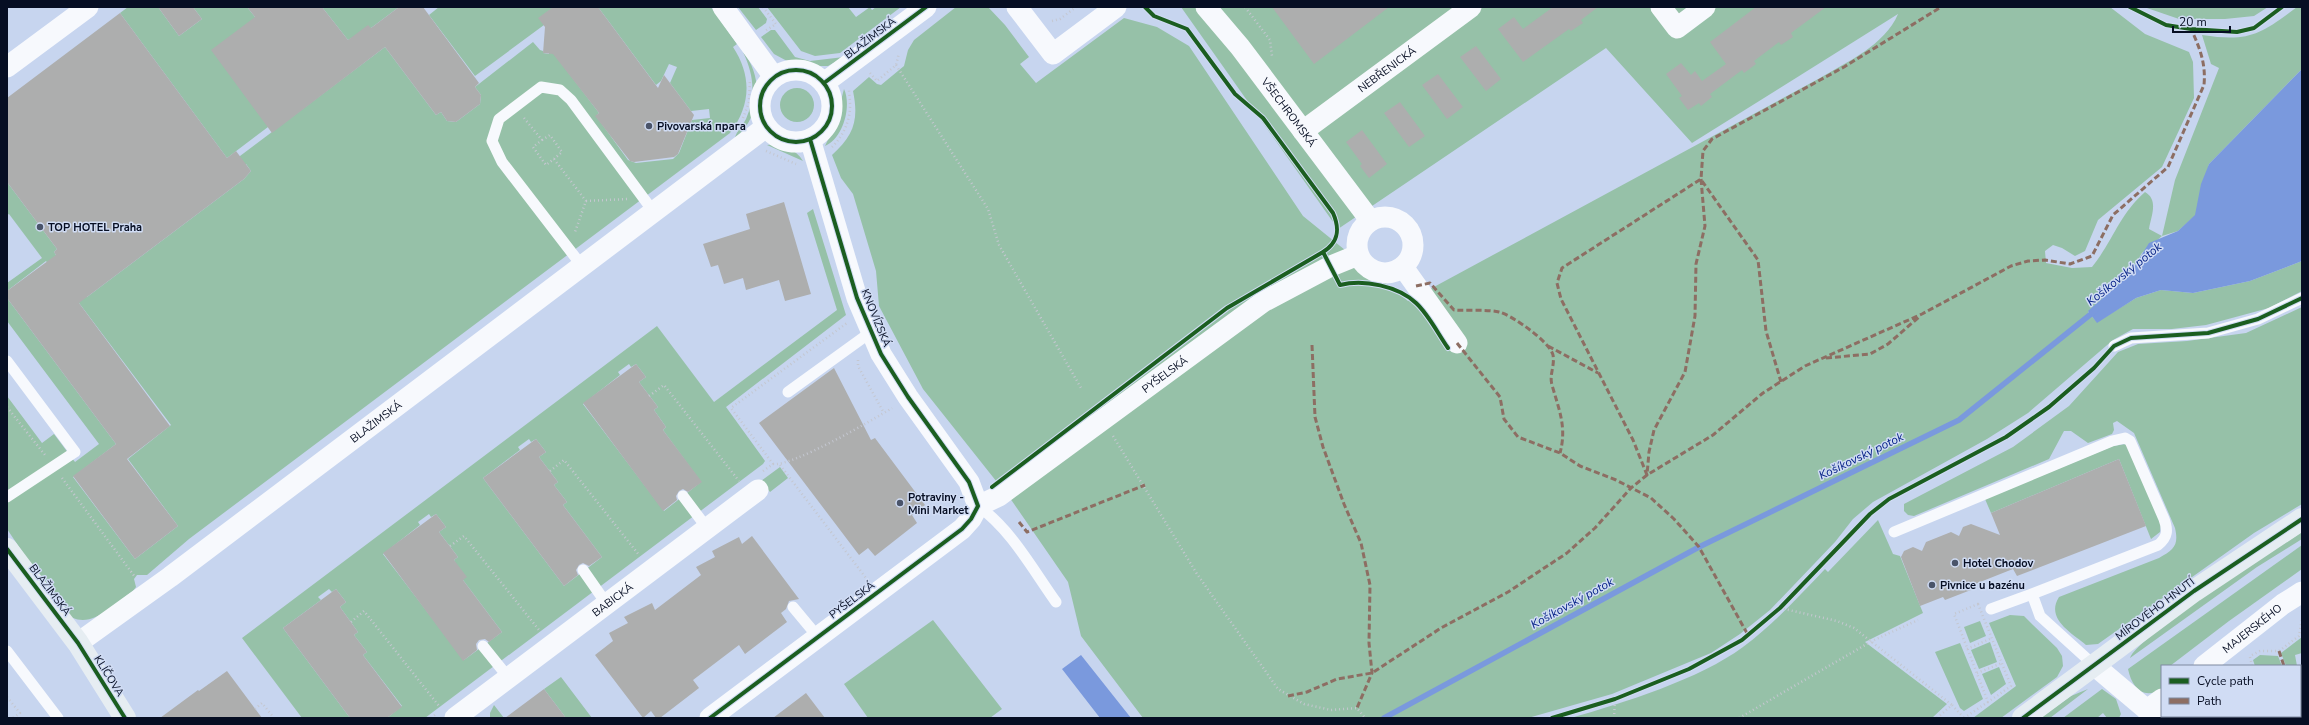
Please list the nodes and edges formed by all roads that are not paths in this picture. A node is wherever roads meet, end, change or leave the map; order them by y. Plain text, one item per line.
1 (88, 7) edge
2 (723, 7) edge
3 (926, 7) edge
4 (1017, 7) edge
5 (1116, 7) edge
6 (1206, 7) edge
7 (1471, 7) edge
8 (1661, 7) edge
9 (1706, 7) edge
10 (7, 67) edge
11 (774, 77) junction
12 (824, 83) junction
13 (766, 128) junction
14 (1303, 131) junction
15 (810, 139) junction
16 (648, 205) junction
17 (1370, 220) junction
18 (1358, 255) junction
19 (582, 266) junction
20 (1403, 267) junction
21 (2302, 298) edge
22 (871, 332) junction
23 (1457, 343) dead end
24 (2114, 346) dead end
25 (7, 361) edge
26 (788, 392) dead end
27 (750, 488) road end
28 (683, 496) dead end
29 (7, 497) edge
30 (978, 506) junction
31 (2302, 518) edge
32 (706, 528) junction
33 (1894, 532) dead end
34 (7, 549) edge
35 (583, 570) dead end
36 (2302, 592) edge
37 (2032, 594) junction
38 (1056, 602) dead end
39 (606, 603) junction
40 (793, 607) dead end
41 (1991, 608) dead end
42 (818, 637) junction
43 (78, 643) junction
44 (483, 646) dead end
45 (7, 651) edge
46 (2205, 665) edge
47 (2095, 666) junction
48 (508, 677) junction
49 (2156, 709) edge
50 (460, 714) edge
51 (58, 718) edge
52 (125, 718) edge
53 (710, 718) edge
54 (2023, 718) edge

1 - 10 street
2 - 11 street
3 - 12 street, BLAŽIMSKÁ
4 - 5 street
6 - 14 street, VŠECHROMSKÁ
7 - 14 street, NEBŘENICKÁ
8 - 9 street
11 - 12 street
11 - 13 street
12 - 15 street
13 - 15 street
13 - 16 street, BLAŽIMSKÁ
14 - 17 street, VŠECHROMSKÁ
15 - 22 street, KNOVÍZSKÁ
16 - 19 street, BLAŽIMSKÁ
16 - 19 lane
17 - 18 street
17 - 20 street
18 - 20 street
18 - 30 street, PYŠELSKÁ
19 - 43 street, BLAŽIMSKÁ
20 - 23 street
21 - 24 lane
22 - 26 lane
22 - 30 street, KNOVÍZSKÁ
25 - 29 lane
27 - 32 street, BABICKÁ
28 - 32 lane
30 - 38 lane
30 - 42 street, PYŠELSKÁ
31 - 47 main road, MÍROVÉHO HNUTÍ
32 - 39 street, BABICKÁ
33 - 37 lane
34 - 43 main road, BLAŽIMSKÁ
35 - 39 lane
36 - 46 street, MAJERSKÉHO
37 - 41 lane
37 - 47 lane
39 - 48 street, BABICKÁ
40 - 42 lane
42 - 53 street, PYŠELSKÁ
43 - 52 main road, KLÍČOVA
44 - 48 lane
45 - 51 lane
47 - 49 street
47 - 54 main road, MÍROVÉHO HNUTÍ
48 - 50 street, BABICKÁ

